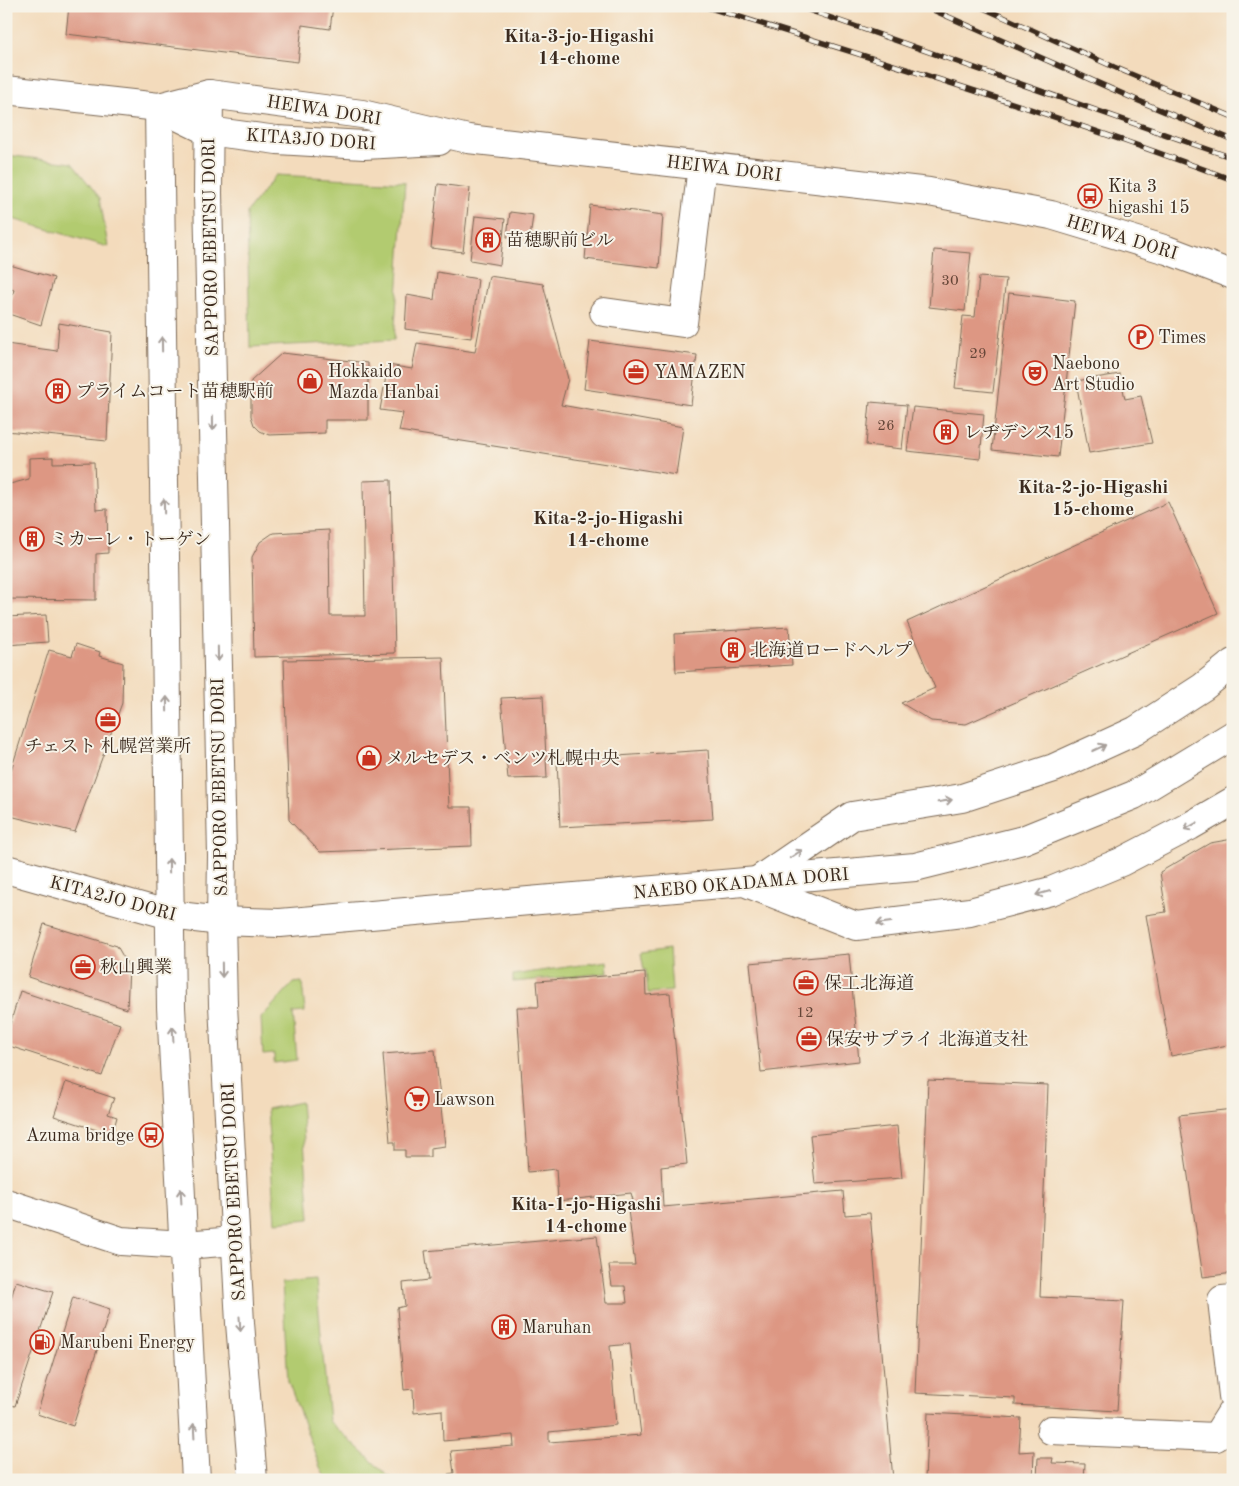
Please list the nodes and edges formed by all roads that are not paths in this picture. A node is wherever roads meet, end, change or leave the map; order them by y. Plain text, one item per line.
1 (6, 90) edge
2 (209, 94) junction
3 (159, 107) junction
4 (208, 131) junction
5 (468, 139) junction
6 (702, 166) junction
7 (1233, 275) edge
8 (604, 312) dead end
9 (1233, 663) edge
10 (1233, 734) edge
11 (1233, 801) edge
12 (6, 869) edge
13 (750, 882) junction
14 (170, 915) junction
15 (221, 921) junction
16 (6, 1202) edge
17 (236, 1241) junction
18 (184, 1245) junction
19 (1233, 1299) edge
20 (1233, 1396) edge
21 (1233, 1410) edge
22 (1051, 1430) dead end
23 (196, 1480) edge
24 (253, 1480) edge

1 - 3 street, KITA3JO DORI
2 - 3 street, KITA3JO DORI
2 - 4 street, SAPPORO EBETSU DORI
2 - 5 street, HEIWA DORI
3 - 4 street, KITA3JO DORI
14 -> 3 street
4 - 5 street, KITA3JO DORI
4 -> 15 street, SAPPORO EBETSU DORI
5 - 6 street, HEIWA DORI
6 - 7 street, HEIWA DORI
6 - 8 street
13 -> 9 street
10 - 13 street, NAEBO OKADAMA DORI
11 -> 13 street
12 - 14 street, KITA2JO DORI
13 - 15 street, NAEBO OKADAMA DORI
14 - 15 street, KITA2JO DORI
18 -> 14 street
15 -> 17 street, SAPPORO EBETSU DORI
16 - 18 street
17 - 18 street
17 -> 24 street, SAPPORO EBETSU DORI
23 -> 18 street
19 - 20 street
21 - 22 street

